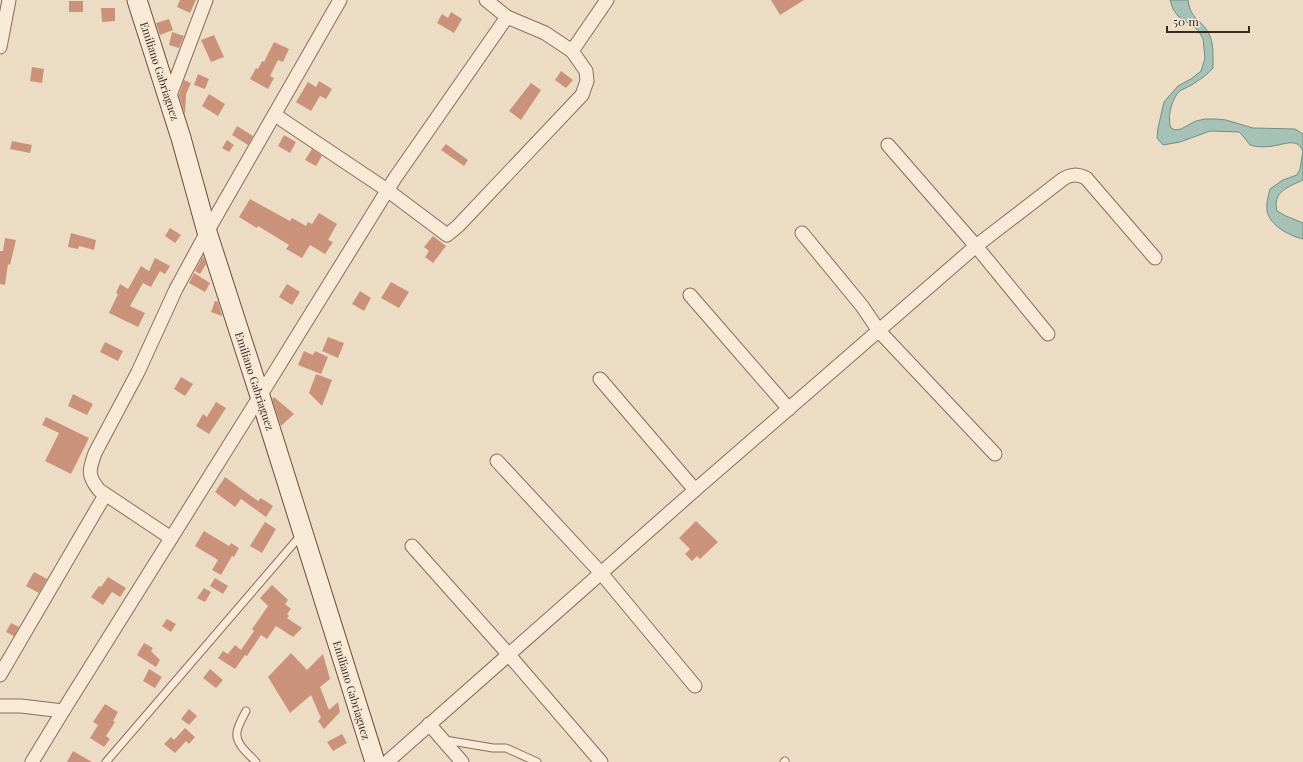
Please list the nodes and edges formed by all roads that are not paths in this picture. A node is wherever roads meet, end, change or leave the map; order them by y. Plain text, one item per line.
1 (9, 0) edge
2 (137, 0) edge
3 (206, 0) edge
4 (340, 0) edge
5 (486, 0) edge
6 (607, 0) edge
7 (507, 17) junction
8 (0, 47) edge
9 (572, 51) junction
10 (169, 98) junction
11 (274, 115) junction
12 (888, 145) dead end
13 (387, 190) junction
14 (207, 232) junction
15 (802, 234) dead end
16 (976, 246) junction
17 (1155, 258) dead end
18 (690, 295) dead end
19 (879, 331) junction
20 (1048, 334) dead end
21 (600, 379) dead end
22 (260, 396) junction
23 (789, 408) junction
24 (995, 454) dead end
25 (497, 461) dead end
26 (695, 490) junction
27 (105, 495) junction
28 (303, 533) junction
29 (171, 538) junction
30 (412, 546) dead end
31 (601, 573) junction
32 (508, 655) junction
33 (0, 675) edge
34 (695, 686) dead end
35 (0, 706) edge
36 (62, 711) junction
37 (246, 711) dead end
38 (429, 724) junction
39 (442, 740) junction
40 (32, 762) edge
41 (106, 762) edge
42 (256, 762) edge
43 (375, 762) edge
44 (386, 762) edge
45 (462, 762) edge
46 (537, 762) edge
47 (601, 762) edge

1 - 8 street
2 - 10 main road, Emiliano Gabriaguez
3 - 10 street
4 - 11 street
5 - 7 street
6 - 9 street
7 - 9 street
7 - 13 street
9 - 13 street
10 - 14 main road, Emiliano Gabriaguez
11 - 13 street
11 - 14 street
12 - 16 street
13 - 22 street
14 - 22 main road, Emiliano Gabriaguez
14 - 27 street
15 - 19 street
16 - 17 street
16 - 19 street
16 - 20 street
18 - 23 street
19 - 23 street
19 - 24 street
21 - 26 street
22 - 28 main road, Emiliano Gabriaguez
22 - 29 street
23 - 26 street
25 - 31 street
26 - 31 street
27 - 29 street
27 - 33 street
28 - 41 lane
28 - 43 main road, Emiliano Gabriaguez
29 - 36 street
30 - 32 street
31 - 32 street
31 - 34 street
32 - 38 street
32 - 47 street
35 - 36 street
36 - 40 street
37 - 42 lane
38 - 39 street
38 - 44 street
39 - 45 street
39 - 46 lane

